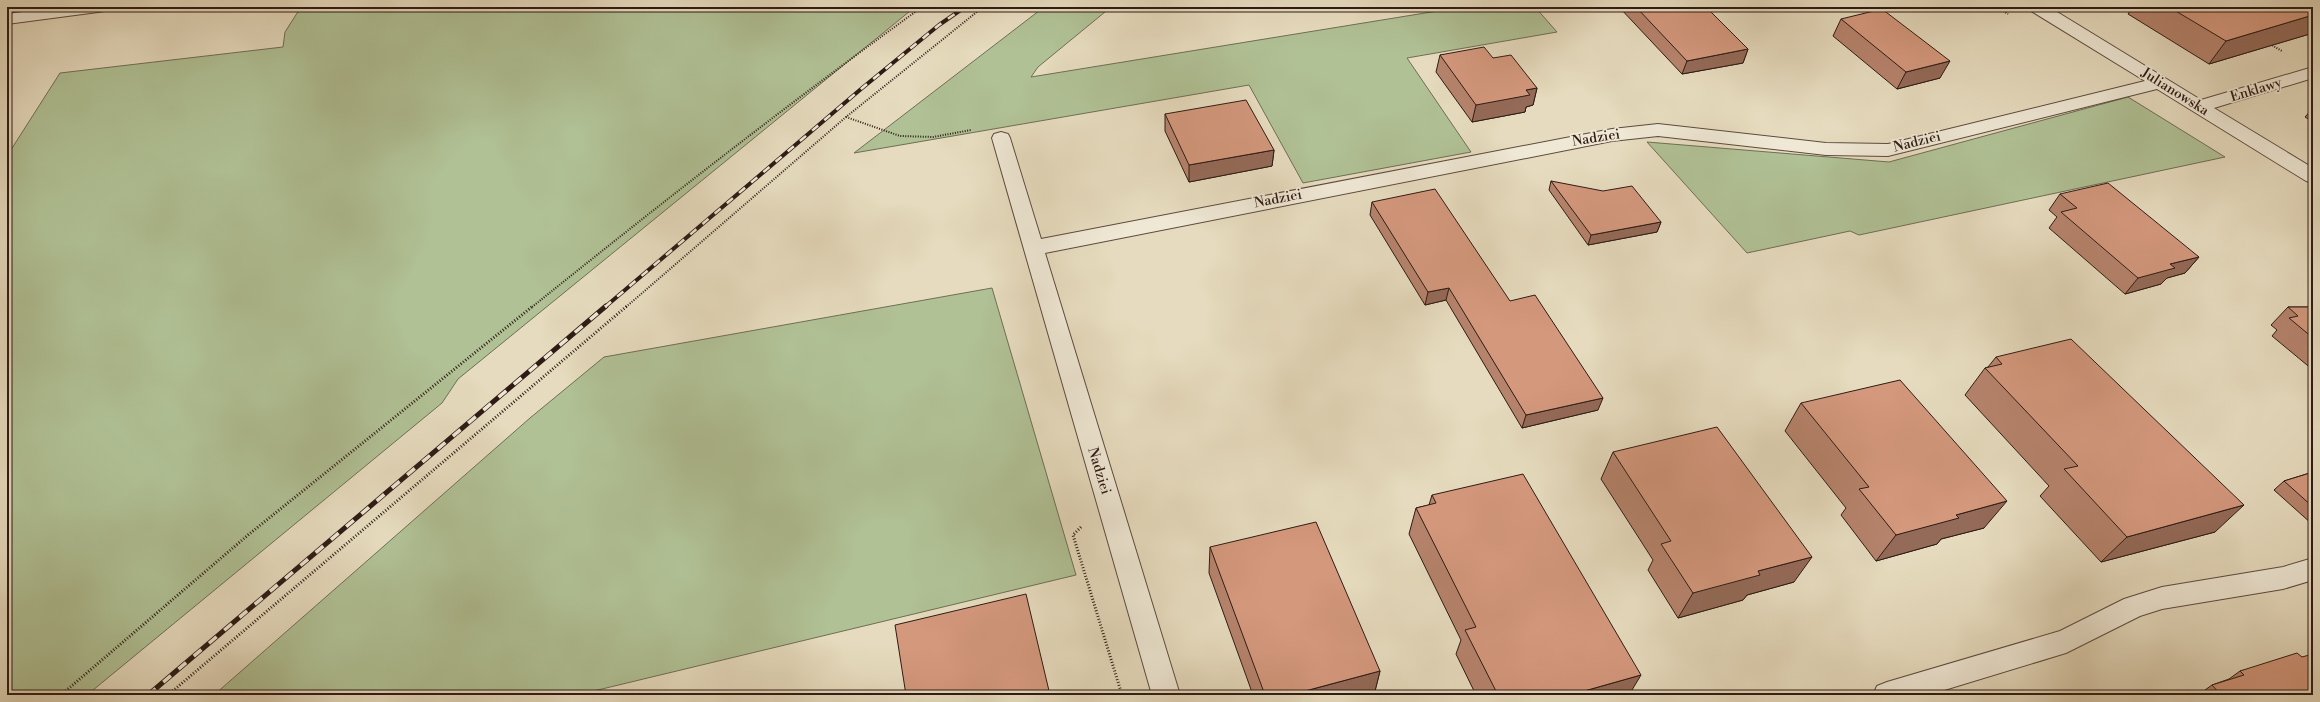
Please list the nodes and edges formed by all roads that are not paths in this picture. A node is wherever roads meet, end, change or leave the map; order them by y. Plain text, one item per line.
1 (98, 7) edge
2 (2037, 7) edge
3 (7, 19) edge
4 (2313, 72) edge
5 (2159, 82) junction
6 (2198, 107) junction
7 (1000, 138) dead end
8 (2313, 178) edge
9 (1033, 248) junction
10 (2313, 569) edge
11 (1166, 695) edge
12 (1887, 695) edge

1 - 3 street
2 - 5 street, Julianowska
4 - 6 street, Enklawy
5 - 6 street, Julianowska
5 - 9 street, Nadziei
6 - 8 street, Julianowska
7 - 9 street, Nadziei
9 - 11 street, Nadziei
10 - 12 street

